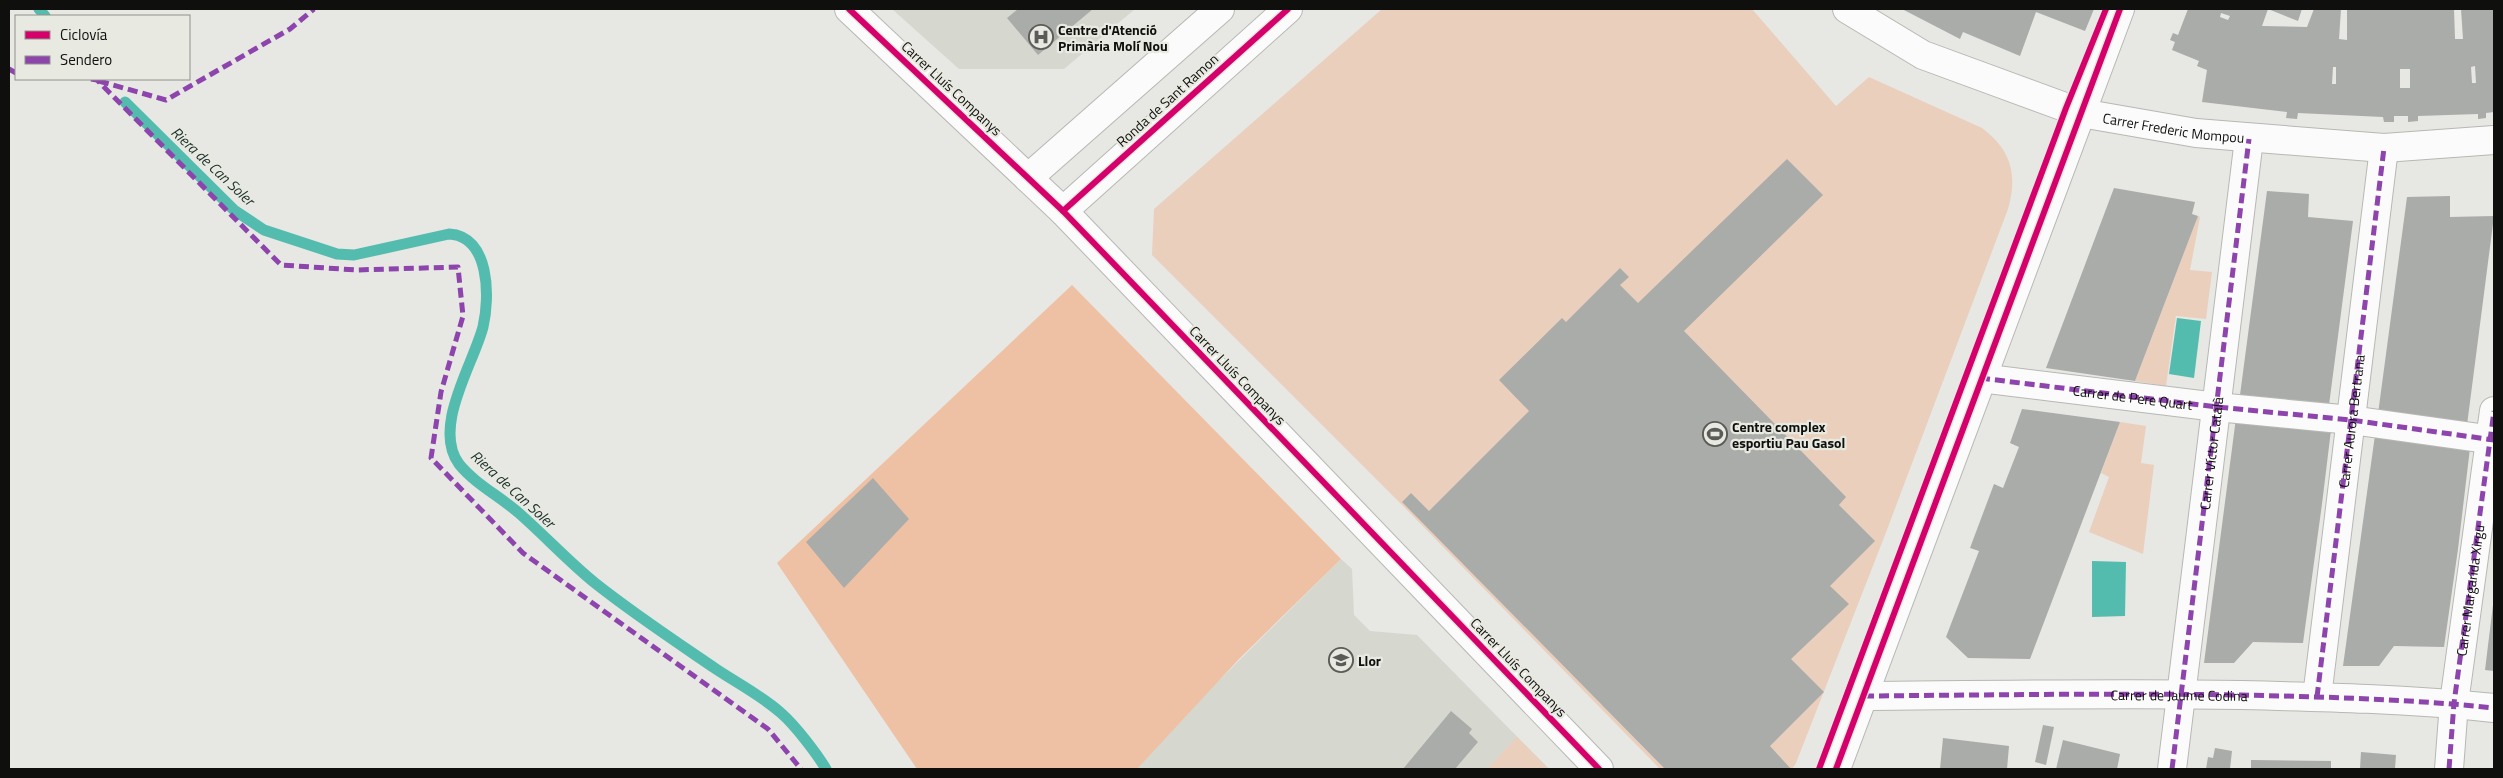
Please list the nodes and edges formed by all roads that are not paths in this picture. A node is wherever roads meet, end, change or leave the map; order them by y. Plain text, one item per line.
1 (849, 9) edge
2 (1220, 9) edge
3 (1288, 9) edge
4 (1847, 9) edge
5 (2120, 9) edge
6 (2081, 113) junction
7 (2249, 139) junction
8 (2494, 140) edge
9 (2384, 148) junction
10 (1028, 178) junction
11 (1063, 211) junction
12 (1980, 378) junction
13 (2217, 408) junction
14 (2494, 410) edge
15 (2351, 420) junction
16 (2492, 440) edge
17 (2180, 694) junction
18 (1864, 696) junction
19 (2318, 697) junction
20 (2454, 704) junction
21 (2494, 708) edge
22 (1599, 769) edge
23 (1836, 769) edge
24 (2172, 769) edge
25 (2449, 769) edge

1 - 10 street, Carrer Lluís Companys
2 - 10 street
3 - 11 street, Ronda de Sant Ramon
4 - 6 street, Carrer Frederic Mompou
5 - 6 street
6 - 7 street, Carrer Frederic Mompou
6 - 12 street
7 - 9 street, Carrer Frederic Mompou
7 - 13 street, Carrer Víctor Català
8 - 9 street, Carrer Frederic Mompou
9 - 15 street, Carrer Aurora Bertrana
10 - 11 street, Carrer Lluís Companys
11 - 22 street, Carrer Lluís Companys
12 - 13 street, Carrer de Pere Quart
12 - 18 street
13 - 15 street, Carrer de Pere Quart
13 - 17 street, Carrer Víctor Català
14 - 16 street, Carrer Margarida Xirgu
15 - 16 street, Carrer de Pere Quart
15 - 19 street, Carrer Aurora Bertrana
16 - 20 street, Carrer Margarida Xirgu
17 - 18 street, Carrer de Jaume Codina
17 - 19 street, Carrer de Jaume Codina
17 - 24 street, Carrer Víctor Català
18 - 23 street
19 - 20 street, Carrer de Jaume Codina
20 - 21 street, Carrer de Jaume Codina
20 - 25 street, Carrer Margarida Xirgu

